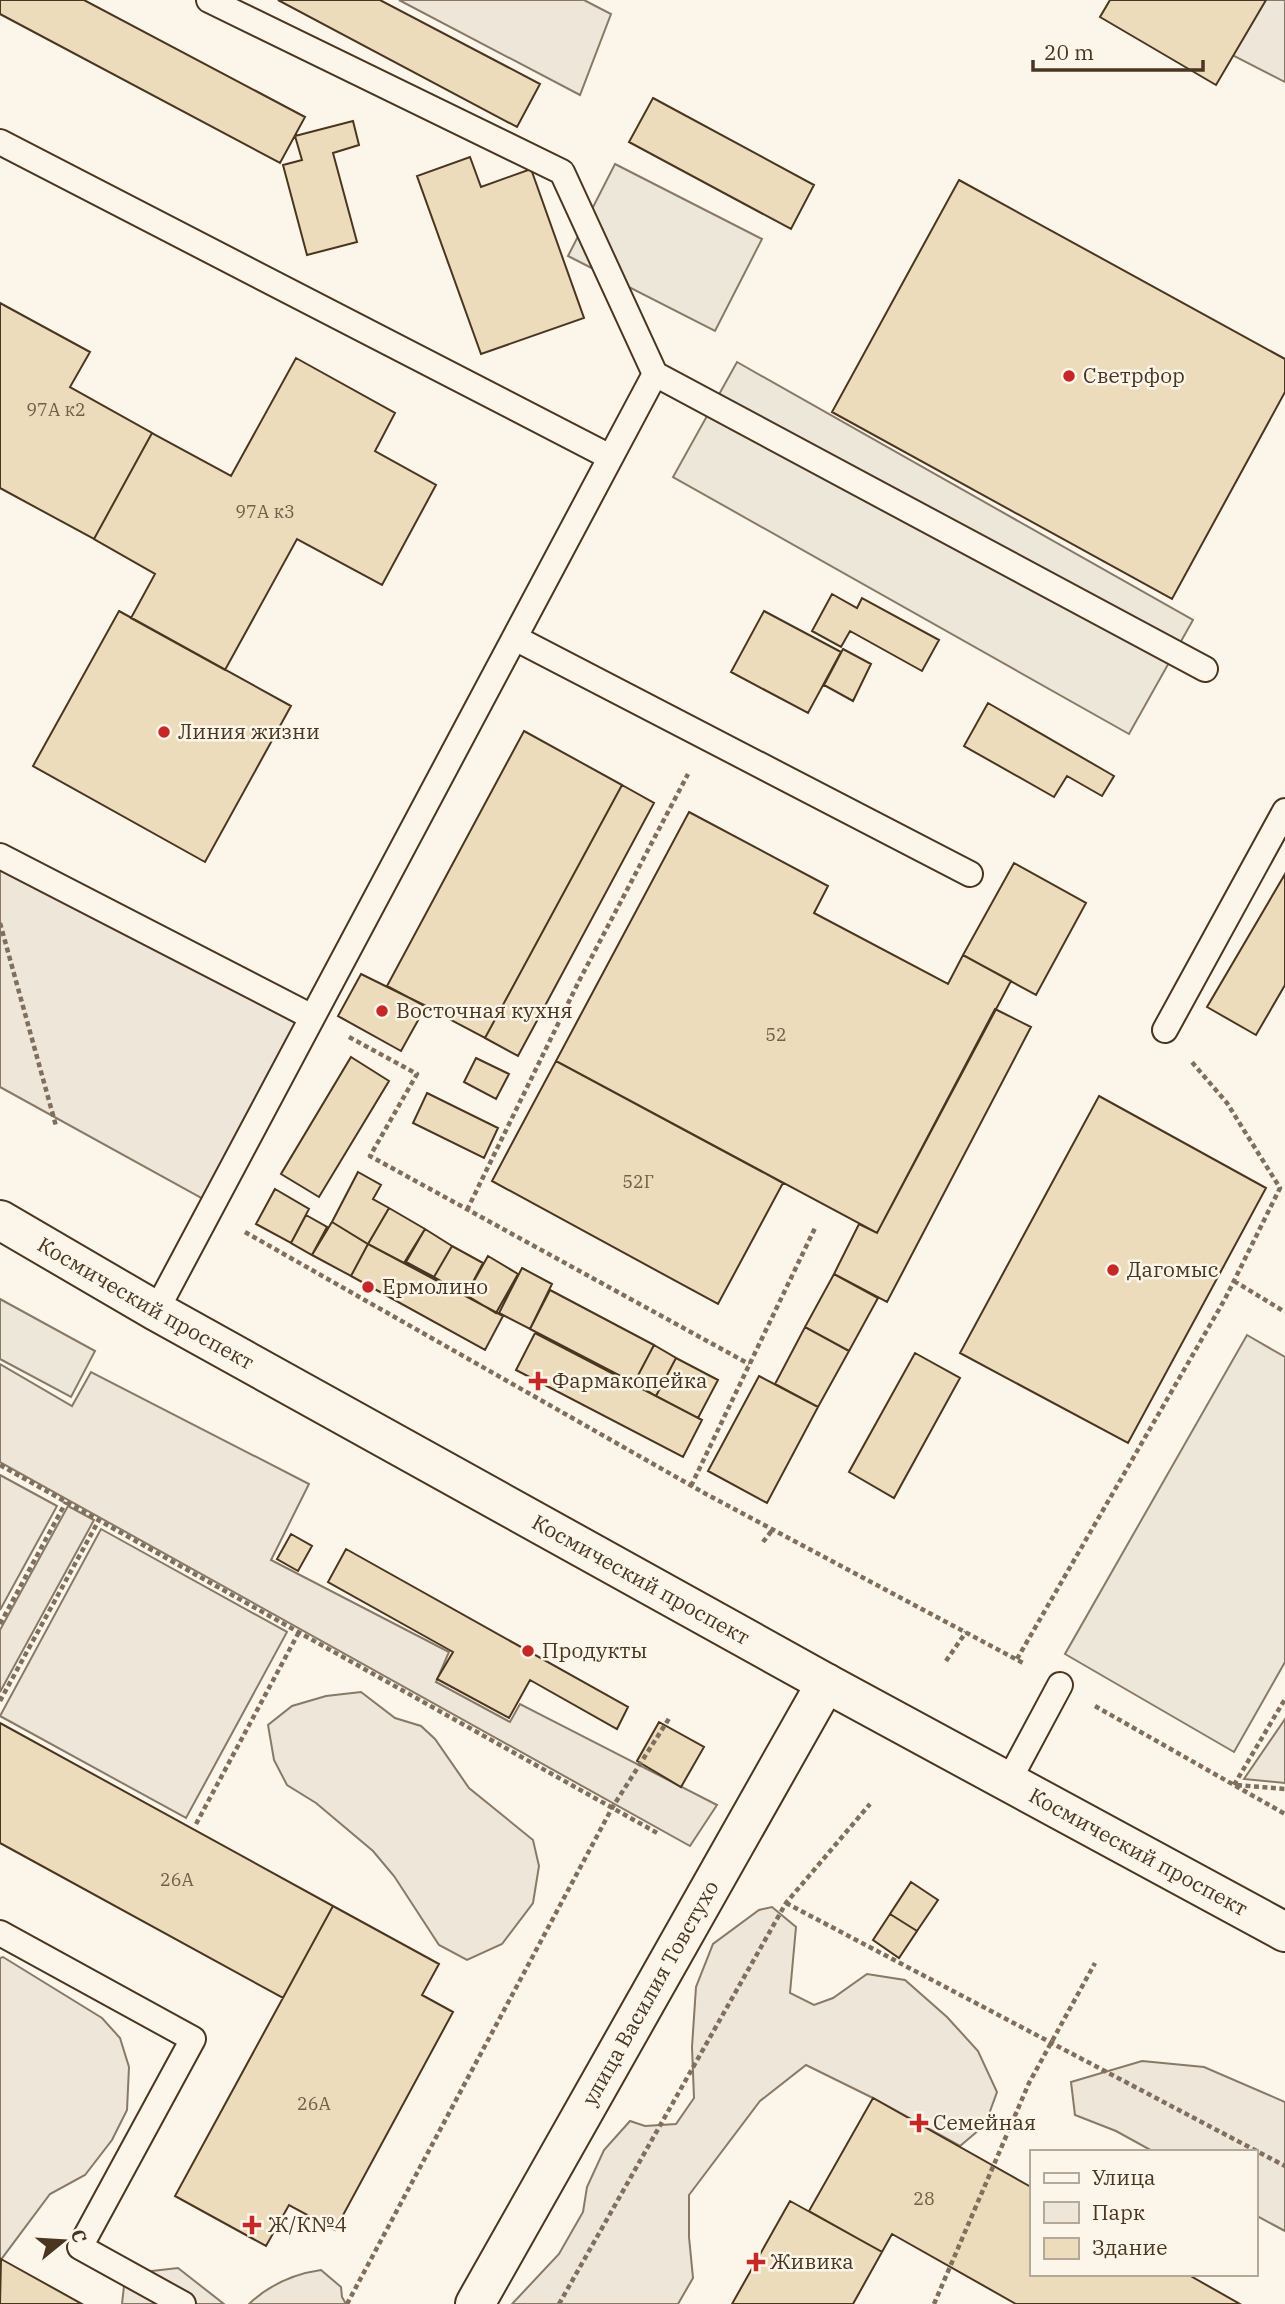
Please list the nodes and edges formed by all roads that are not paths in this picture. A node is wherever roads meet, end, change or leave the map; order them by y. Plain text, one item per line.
1 (209, 0) edge
2 (0, 142) edge
3 (655, 374) junction
4 (610, 457) junction
5 (514, 638) junction
6 (1205, 669) dead end
7 (1285, 810) edge
8 (0, 856) edge
9 (970, 874) dead end
10 (312, 1017) junction
11 (1166, 1030) road end
12 (0, 1220) edge
13 (156, 1311) junction
14 (825, 1683) junction
15 (1060, 1685) road end
16 (1008, 1782) junction
17 (1285, 1932) edge
18 (0, 1933) edge
19 (183, 2304) edge
20 (475, 2304) edge

1 - 3 lane
2 - 4 lane
3 - 4 lane
3 - 6 lane
4 - 5 lane
5 - 9 lane
5 - 10 lane
7 - 11 lane
8 - 10 lane
10 - 13 lane
12 - 13 main road, Космический проспект
13 - 14 main road, Космический проспект
14 - 16 main road, Космический проспект
14 - 20 main road, улица Василия Товстухо
15 - 16 lane
16 - 17 main road, Космический проспект
18 - 19 lane

